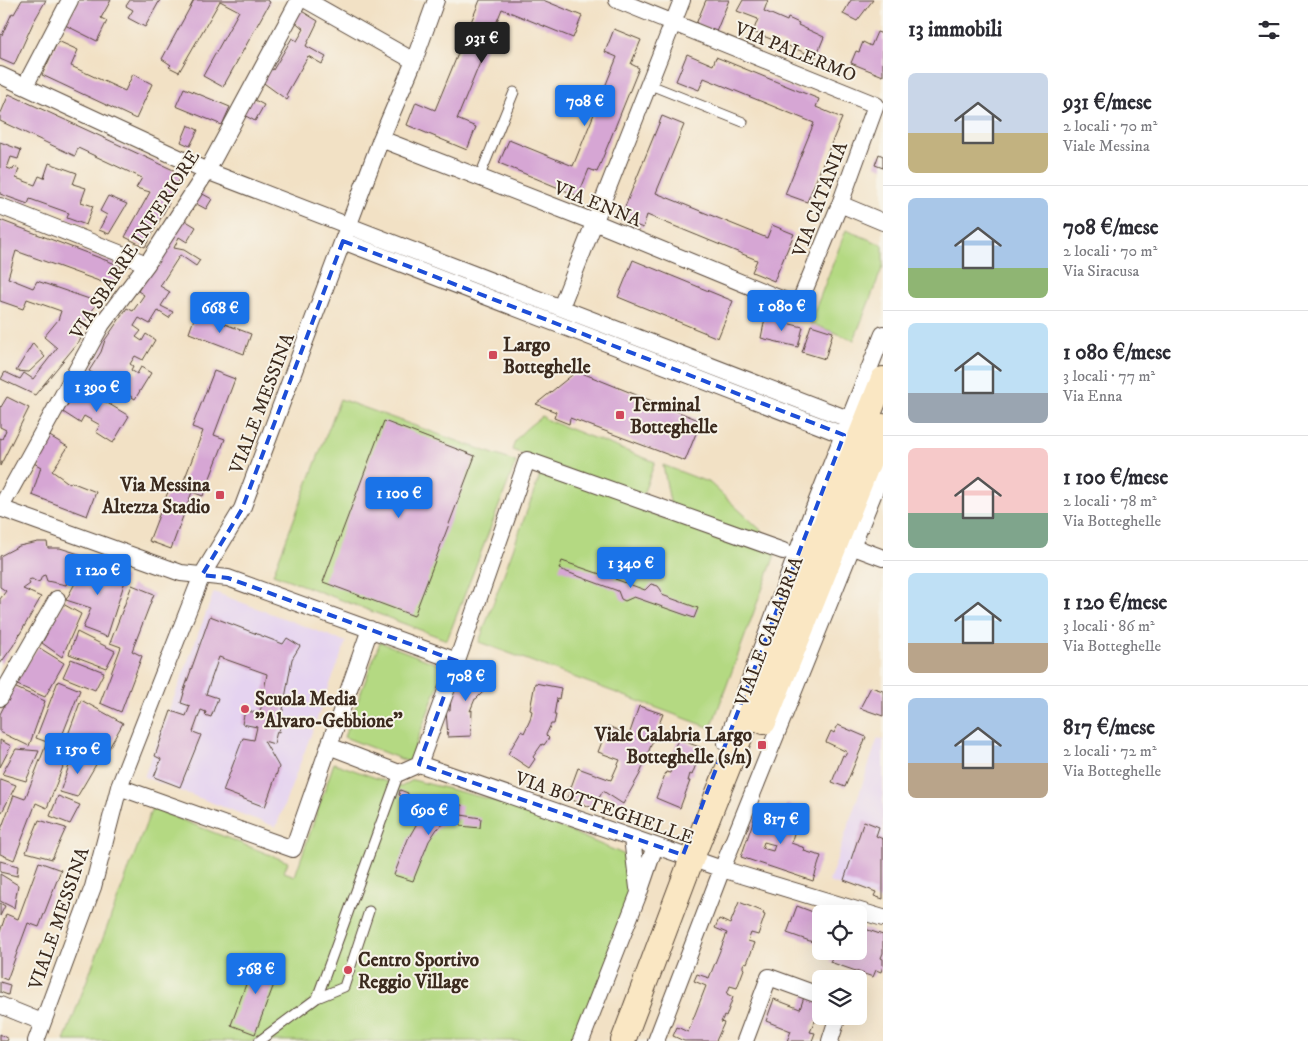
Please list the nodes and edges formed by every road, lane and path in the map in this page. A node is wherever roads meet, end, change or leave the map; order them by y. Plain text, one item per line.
1 (70, 0) edge
2 (299, 0) edge
3 (306, 0) edge
4 (436, 0) edge
5 (617, 0) edge
6 (682, 0) edge
7 (673, 23) junction
8 (414, 61) junction
9 (0, 75) edge
10 (648, 84) junction
11 (25, 86) junction
12 (514, 92) dead end
13 (876, 105) joint
14 (743, 122) dead end
15 (381, 140) junction
16 (208, 171) junction
17 (479, 178) junction
18 (840, 204) junction
19 (0, 206) edge
20 (594, 222) junction
21 (883, 222) edge
22 (346, 234) junction
23 (147, 264) junction
24 (798, 306) joint
25 (561, 307) junction
26 (883, 334) edge
27 (883, 379) edge
28 (863, 430) edge
29 (883, 470) edge
30 (880, 487) edge
31 (0, 509) edge
32 (829, 538) junction
33 (783, 551) dead end
34 (883, 558) edge
35 (202, 575) junction
36 (57, 599) dead end
37 (370, 629) junction
38 (457, 661) junction
39 (0, 698) edge
40 (329, 746) junction
41 (419, 764) junction
42 (399, 772) junction
43 (119, 788) junction
44 (632, 838) junction
45 (655, 846) junction
46 (701, 861) junction
47 (639, 893) junction
48 (369, 911) dead end
49 (883, 918) edge
50 (812, 993) edge
51 (317, 998) junction
52 (0, 1005) edge
53 (42, 1022) junction
54 (835, 1025) edge
55 (36, 1041) edge
56 (259, 1041) edge
57 (581, 1041) edge
58 (611, 1041) edge
59 (623, 1041) edge
60 (640, 1041) edge
61 (656, 1041) edge
62 (745, 1041) edge
63 (830, 1041) edge

1 - 11 street
2 - 16 street, VIA SBARRE INFERIORE
3 - 8 street
4 - 8 street, VIALE MESSINA
5 - 7 street, VIA PALERMO
6 - 7 street
7 - 10 street
7 - 13 street, VIA PALERMO
8 - 15 street, VIALE MESSINA
9 - 11 street
10 - 14 lane
10 - 20 street
11 - 16 street
12 - 17 lane
13 - 18 street, VIA CATANIA
15 - 17 street, VIA ENNA
15 - 22 street, VIALE MESSINA
16 - 22 street
16 - 23 street, VIA SBARRE INFERIORE
17 - 20 street, VIA ENNA
18 - 21 street
18 - 24 street, VIA CATANIA
19 - 23 street
20 - 24 street, VIA ENNA
20 - 25 street
22 - 25 street
22 - 28 street
22 - 35 street, VIALE MESSINA
23 - 31 street, VIA SBARRE INFERIORE
25 - 28 street
26 - 28 street, VIALE CALABRIA
27 - 28 main road, VIALE CALABRIA
28 - 32 main road, VIALE CALABRIA
28 - 32 street, VIALE CALABRIA
29 - 30 street, VIALE CALABRIA
30 - 32 street, VIALE CALABRIA
31 - 35 street
32 - 34 street
32 - 46 main road, VIALE CALABRIA
32 - 46 street, VIALE CALABRIA
33 - 38 street
35 - 37 street
35 - 43 street, VIALE MESSINA
36 - 39 street
37 - 38 street
37 - 40 street
38 - 41 street
40 - 42 street
40 - 43 street
41 - 42 street
41 - 44 street, VIA BOTTEGHELLE
42 - 51 lane
43 - 53 street, VIALE MESSINA
44 - 45 street, VIA BOTTEGHELLE
44 - 47 street
45 - 46 street, VIA BOTTEGHELLE
45 - 47 street
46 - 49 street, VIA BOTTEGHELLE
46 - 58 street, VIALE CALABRIA
46 - 59 main road, VIALE CALABRIA
46 - 60 main road, VIALE CALABRIA
46 - 61 street, VIALE CALABRIA
47 - 57 street
48 - 51 lane
50 - 62 street
51 - 56 lane
52 - 53 street
53 - 55 street, VIALE MESSINA
54 - 63 street

